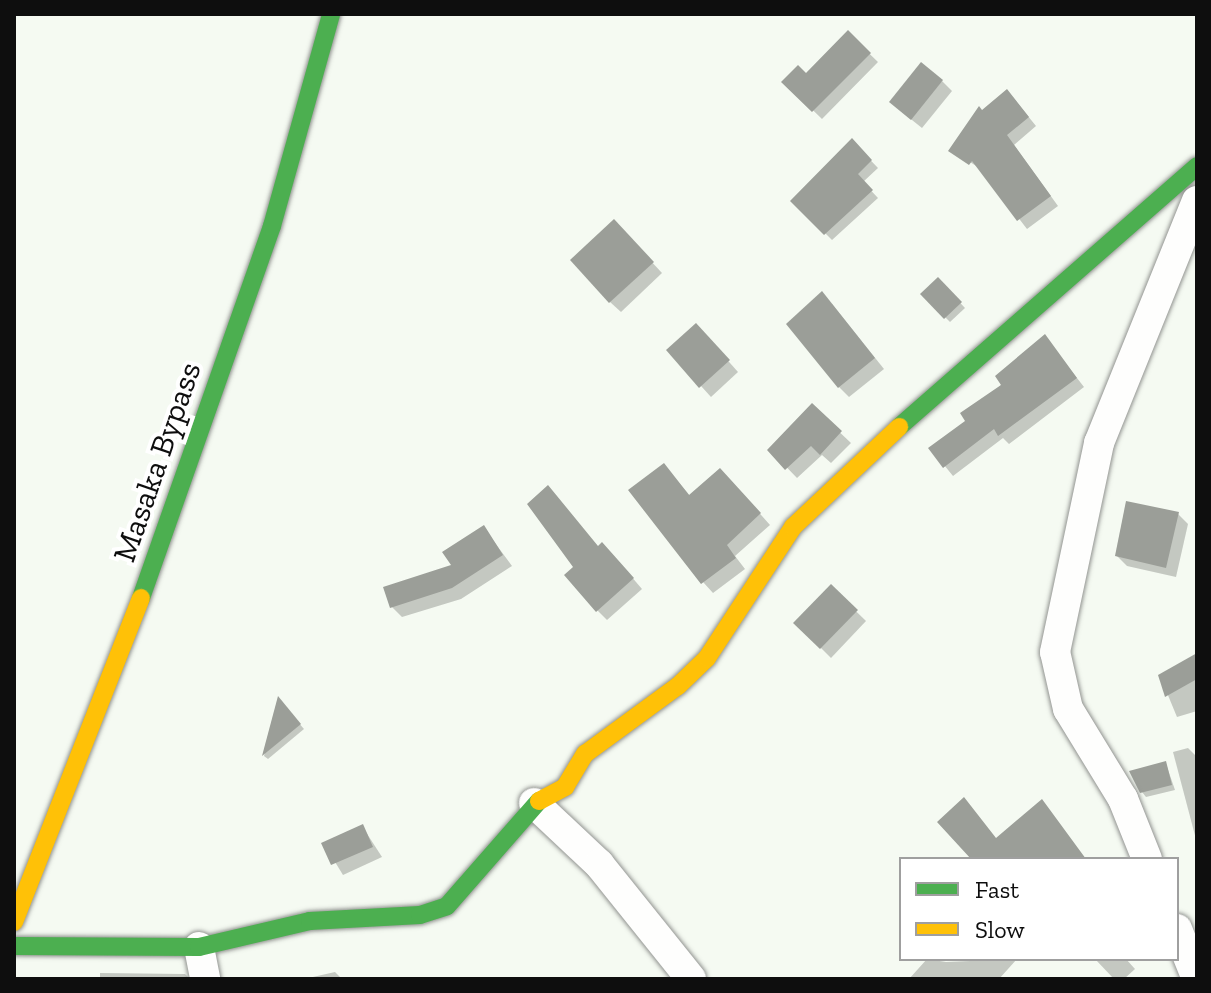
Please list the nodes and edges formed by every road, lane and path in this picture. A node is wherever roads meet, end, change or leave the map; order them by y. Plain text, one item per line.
1 (331, 14) edge
2 (1197, 166) edge
3 (1197, 201) edge
4 (534, 803) junction
5 (1146, 857) edge
6 (14, 922) edge
7 (1179, 934) edge
8 (14, 946) edge
9 (199, 947) junction
10 (205, 979) edge
11 (691, 979) edge
12 (1197, 979) edge

1 - 6 main road, Masaka Bypass
2 - 4 main road
3 - 5 street
4 - 9 main road
4 - 11 street
7 - 12 street
8 - 9 main road
9 - 10 street

